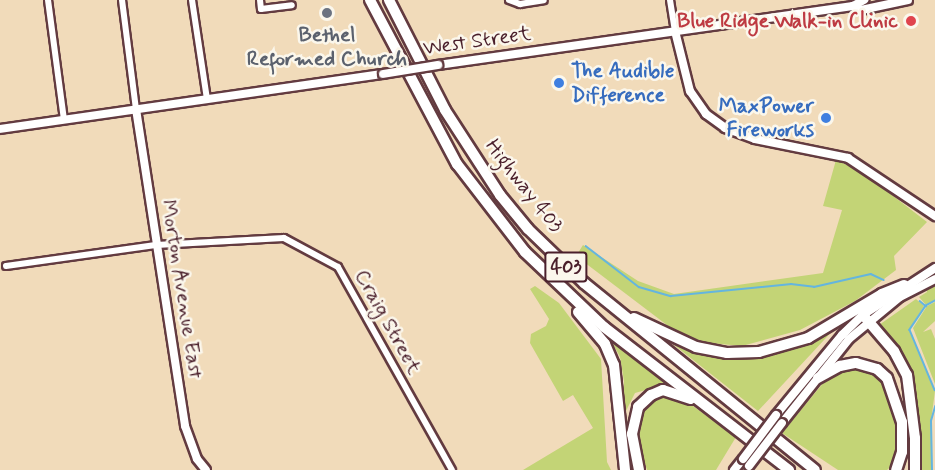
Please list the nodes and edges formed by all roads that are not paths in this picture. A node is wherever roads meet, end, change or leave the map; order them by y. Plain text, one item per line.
1 (48, 0) edge
2 (122, 0) edge
3 (192, 0) edge
4 (260, 0) edge
5 (370, 0) edge
6 (389, 0) edge
7 (509, 0) edge
8 (544, 0) edge
9 (670, 0) edge
10 (864, 0) edge
11 (908, 0) edge
12 (292, 5) dead end
13 (853, 6) junction
14 (675, 31) junction
15 (207, 99) junction
16 (136, 109) junction
17 (64, 120) junction
18 (0, 129) edge
19 (935, 216) edge
20 (156, 245) junction
21 (6, 266) dead end
22 (935, 268) edge
23 (935, 279) edge
24 (584, 283) junction
25 (557, 285) junction
26 (904, 285) junction
27 (866, 317) junction
28 (818, 378) junction
29 (731, 423) junction
30 (779, 441) junction
31 (746, 465) edge
32 (206, 470) edge
33 (452, 470) edge
34 (625, 470) edge
35 (639, 470) edge
36 (734, 470) edge
37 (789, 470) edge
38 (815, 470) edge
39 (824, 470) edge
40 (896, 470) edge
41 (915, 470) edge

1 - 17 street
2 - 16 street
3 - 15 street
4 - 12 street
5 - 25 highway, Highway 403 / 403
6 - 24 highway, Highway 403 / 403
7 - 8 street
9 - 14 street
10 - 13 main road, West Street
11 - 13 main road, West Street
13 - 14 main road, West Street
14 - 15 main road, West Street, bridge
14 - 19 street
15 - 16 main road, West Street
16 - 17 main road, West Street
16 - 20 street, Morton Avenue East
17 - 18 main road, West Street
20 - 21 street, Craig Street
20 - 32 street, Morton Avenue East
20 - 33 street, Craig Street
22 - 26 main road
23 - 27 main road
24 - 26 highway
24 - 30 highway, Highway 403 / 403
25 - 29 highway, Highway 403 / 403
25 - 34 highway
26 - 27 main road
27 - 28 main road
27 - 31 main road, bridge
27 - 41 highway
28 - 31 main road, bridge
28 - 40 highway
29 - 35 highway
29 - 37 highway, Highway 403 / 403
30 - 38 highway, Highway 403 / 403
30 - 39 highway
31 - 36 main road

